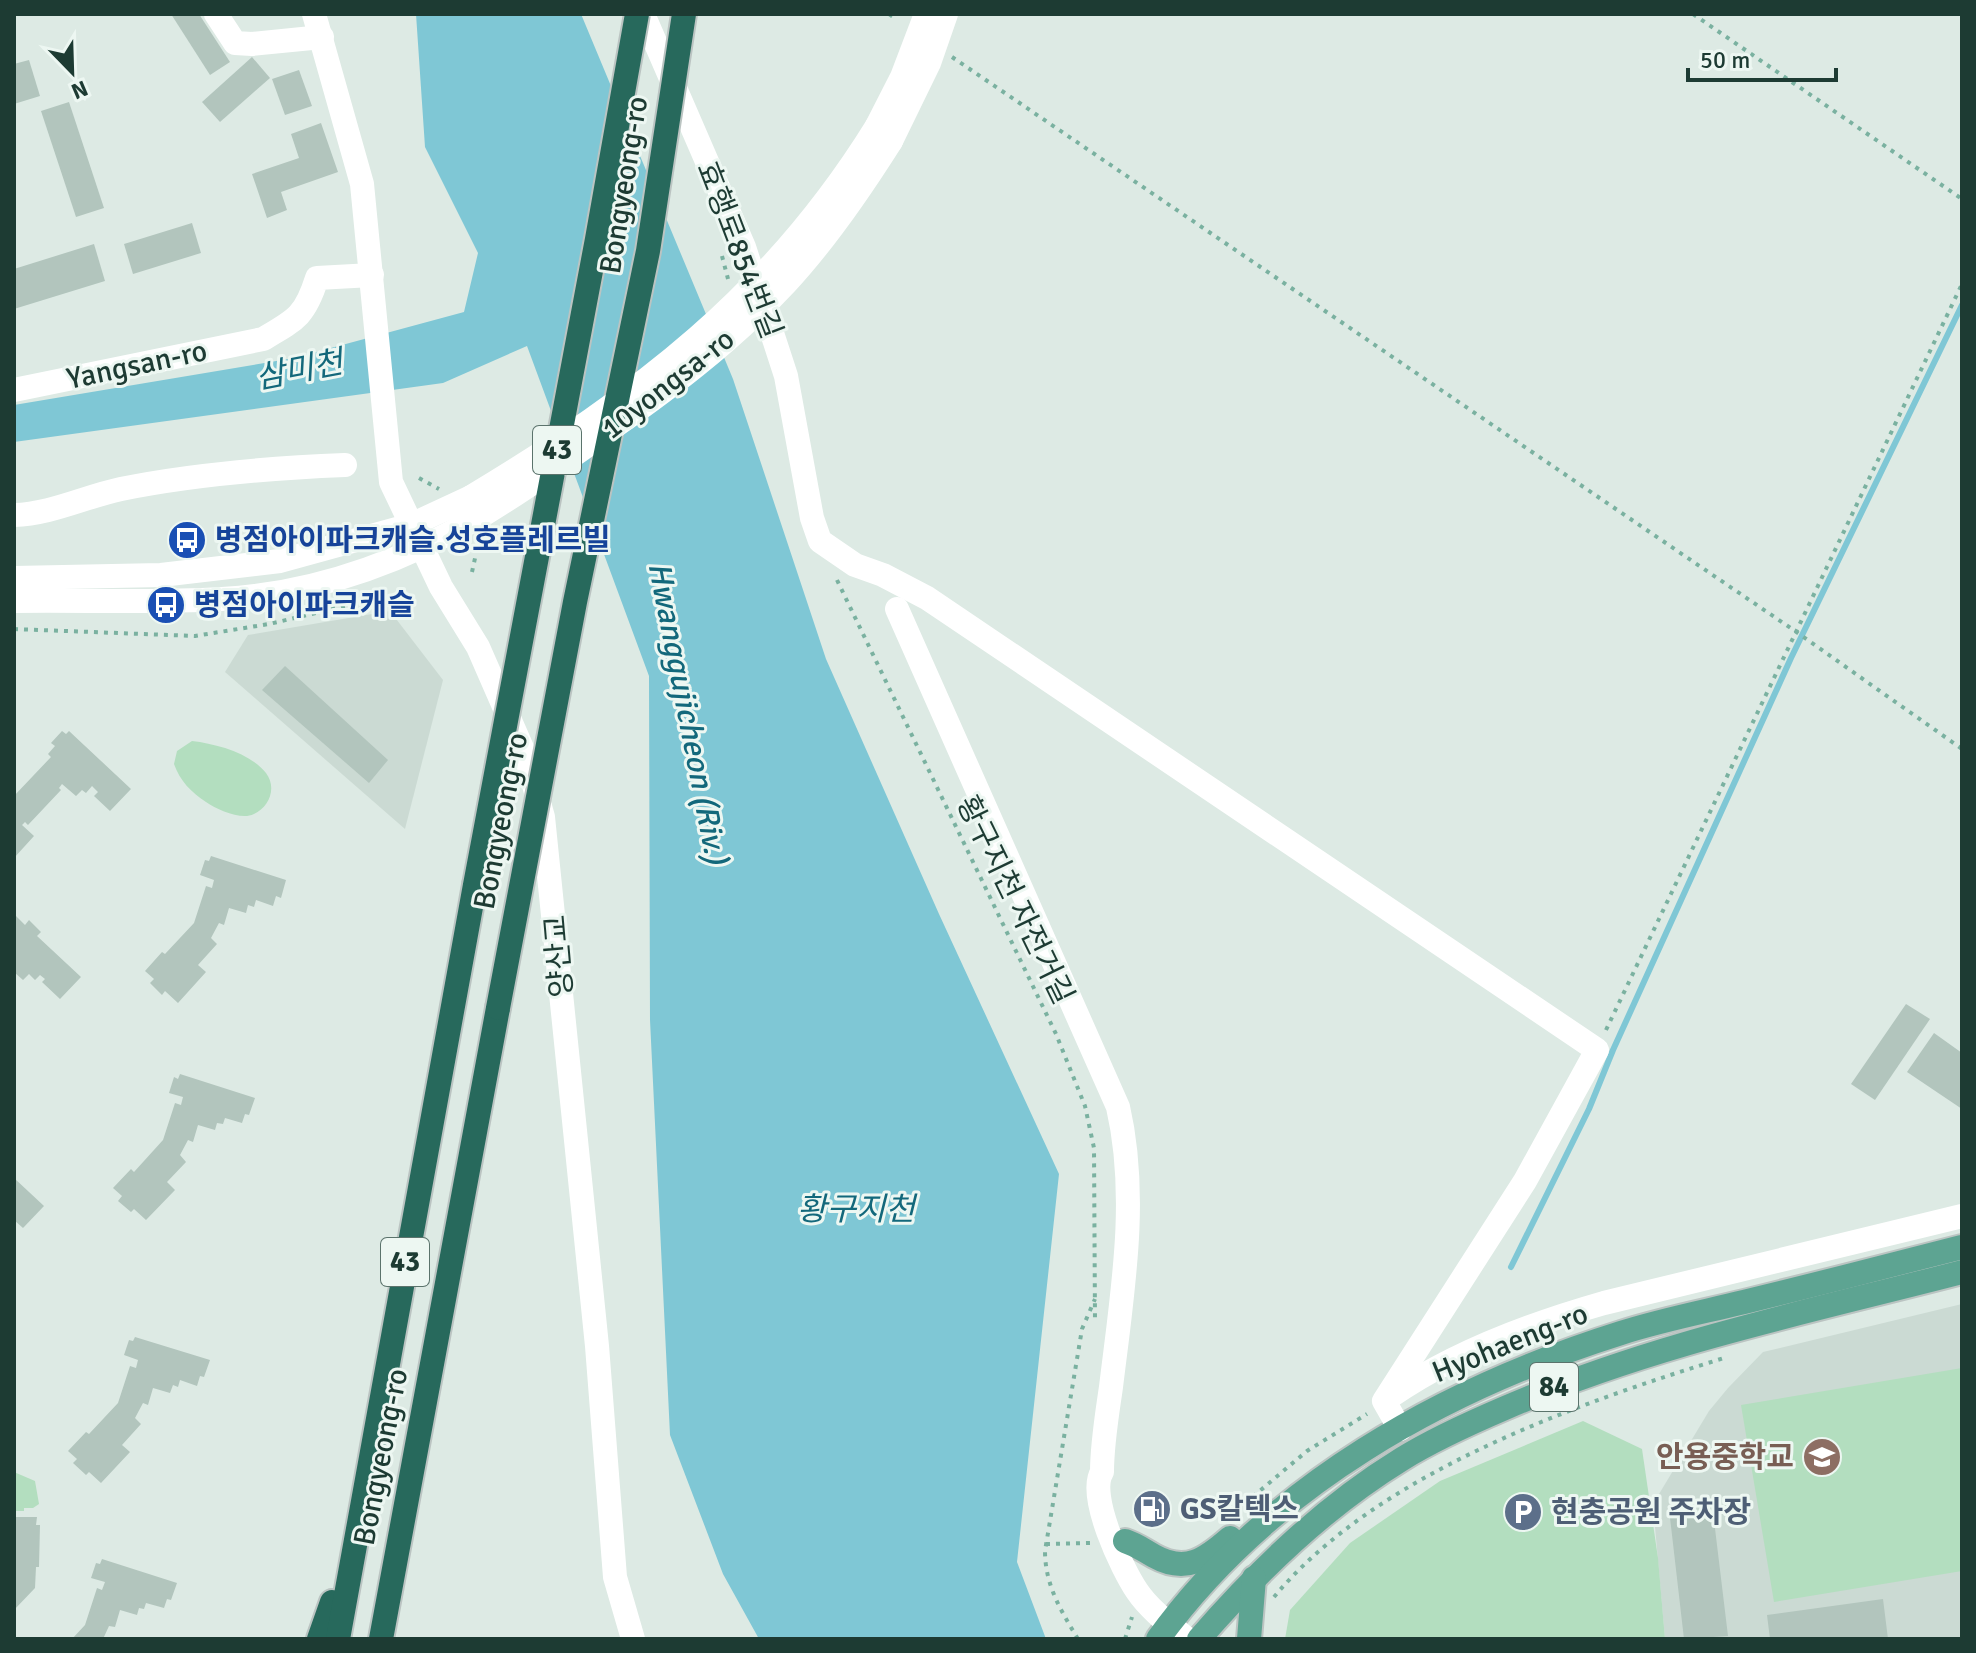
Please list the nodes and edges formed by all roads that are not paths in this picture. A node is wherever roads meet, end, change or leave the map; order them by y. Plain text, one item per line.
1 (216, 14) edge
2 (640, 14) edge
3 (684, 14) edge
4 (926, 14) edge
5 (946, 14) edge
6 (318, 26) edge
7 (884, 134) junction
8 (372, 275) junction
9 (14, 390) edge
10 (345, 465) dead end
11 (476, 507) junction
12 (14, 515) edge
13 (411, 525) junction
14 (422, 549) junction
15 (314, 552) junction
16 (14, 578) edge
17 (322, 583) junction
18 (14, 601) edge
19 (897, 609) dead end
20 (1962, 1216) edge
21 (1962, 1247) edge
22 (1924, 1269) junction
23 (1962, 1272) edge
24 (1705, 1312) junction
25 (1712, 1336) junction
26 (1384, 1401) junction
27 (1400, 1429) junction
28 (1303, 1492) junction
29 (357, 1528) junction
30 (1258, 1529) junction
31 (1118, 1542) junction
32 (1261, 1572) junction
33 (1186, 1632) edge
34 (319, 1639) edge
35 (338, 1639) edge
36 (381, 1639) edge
37 (633, 1639) edge
38 (1249, 1639) edge

1 - 6 street
2 - 26 street, 효행로854번길
2 - 29 highway, Bongyeong-ro / 43, bridge
3 - 36 highway, Bongyeong-ro / 43, bridge
4 - 7 street, 10yongsa-ro
5 - 7 street, 10yongsa-ro
6 - 8 street, 양산교
7 - 11 street, 10yongsa-ro, bridge
8 - 9 street, Yangsan-ro
8 - 13 street, 양산교
10 - 12 street
11 - 13 street, 10yongsa-ro
11 - 14 street, 10yongsa-ro
13 - 14 street, 양산교
13 - 15 street, 10yongsa-ro
14 - 17 street, 10yongsa-ro
14 - 37 street, 양산교
15 - 16 street, 10yongsa-ro
15 - 17 street
17 - 18 street, 10yongsa-ro
19 - 31 street
20 - 26 street
21 - 22 main road, Hyohaeng-ro / 84
22 - 23 main road, Hyohaeng-ro / 84
22 - 24 main road, Hyohaeng-ro / 84
22 - 25 main road, Hyohaeng-ro / 84
24 - 25 main road
24 - 27 main road, Hyohaeng-ro / 84
25 - 32 main road, Hyohaeng-ro / 84
26 - 27 street
27 - 28 main road, Hyohaeng-ro / 84
28 - 30 main road, Hyohaeng-ro / 84
28 - 32 main road
29 - 34 highway
29 - 35 highway, Bongyeong-ro / 43
30 - 31 main road
30 - 33 main road, Hyohaeng-ro / 84
31 - 33 street
32 - 33 main road, Hyohaeng-ro / 84
32 - 38 main road

